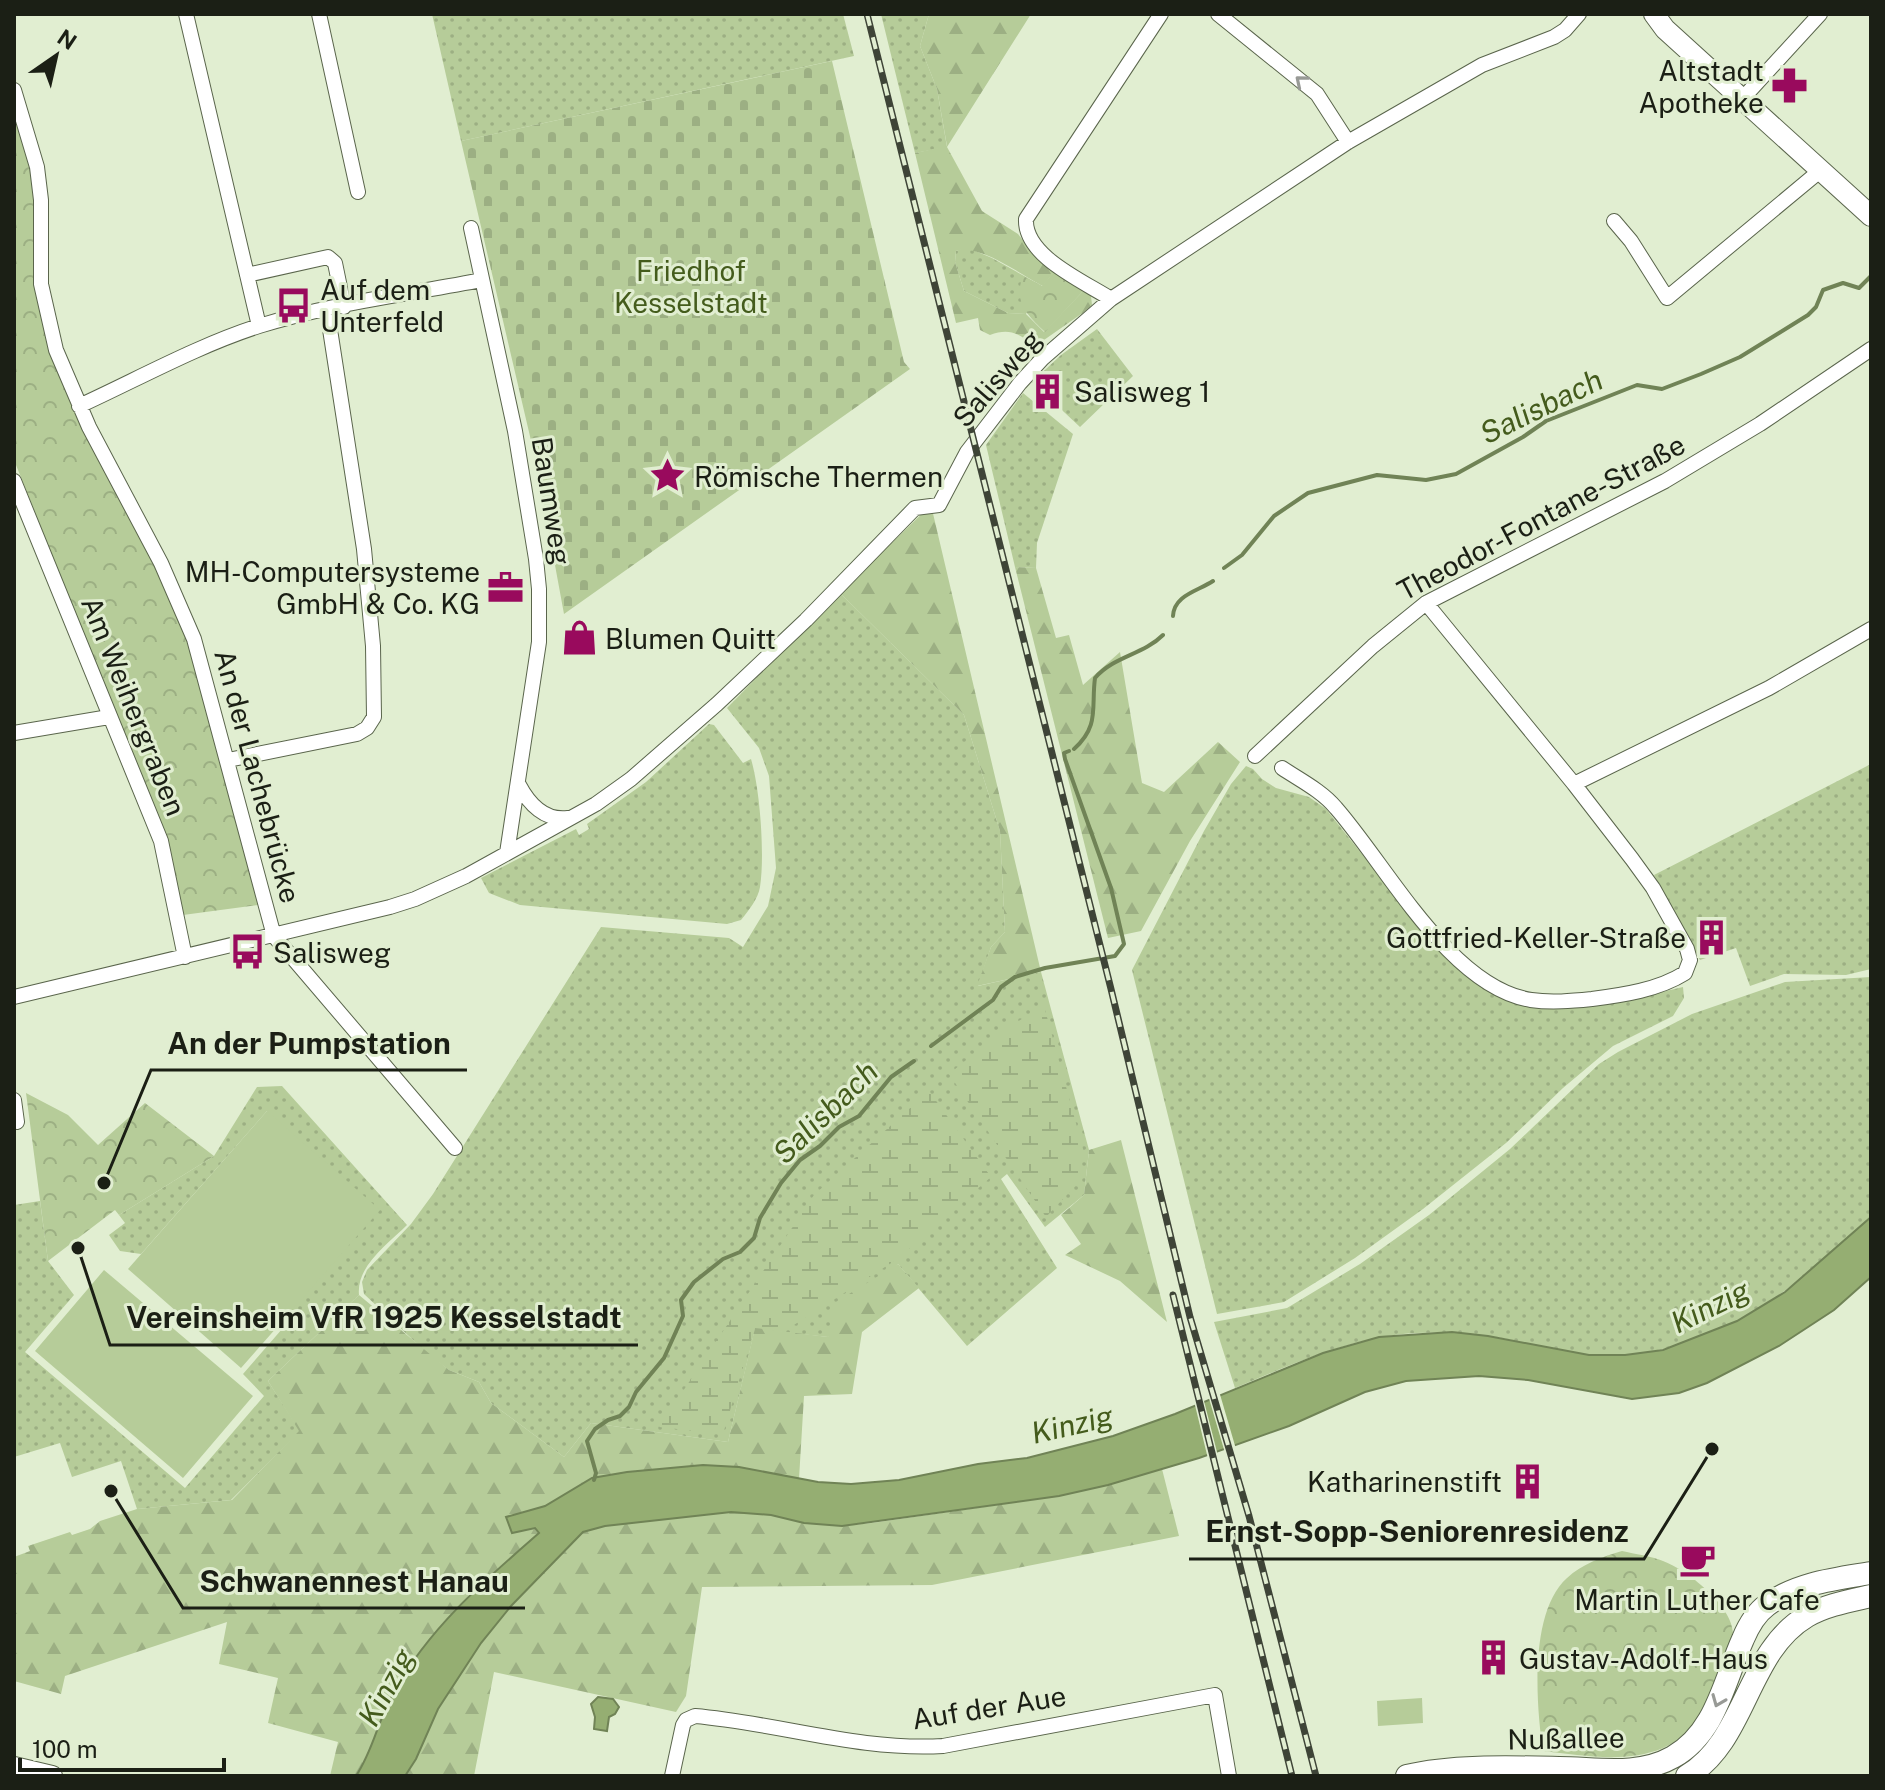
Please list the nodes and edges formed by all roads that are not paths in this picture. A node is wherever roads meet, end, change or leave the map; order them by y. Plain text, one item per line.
1 (186, 14) edge
2 (319, 14) edge
3 (1161, 14) edge
4 (1218, 14) edge
5 (1579, 14) edge
6 (1654, 14) edge
7 (1820, 14) edge
8 (14, 90) edge
9 (1743, 98) junction
10 (1348, 142) junction
11 (1821, 170) junction
12 (358, 192) dead end
13 (1871, 216) edge
14 (1614, 221) dead end
15 (471, 228) dead end
16 (247, 275) junction
17 (482, 280) junction
18 (1111, 299) junction
19 (344, 307) junction
20 (327, 310) junction
21 (259, 326) junction
22 (1871, 349) edge
23 (79, 406) junction
24 (14, 481) edge
25 (1426, 603) junction
26 (1871, 629) edge
27 (109, 717) junction
28 (14, 733) edge
29 (1255, 756) dead end
30 (228, 760) junction
31 (1282, 768) dead end
32 (1574, 784) junction
33 (519, 785) junction
34 (572, 817) junction
35 (507, 853) junction
36 (274, 936) junction
37 (185, 957) junction
38 (14, 997) edge
39 (14, 1100) edge
40 (17, 1122) dead end
41 (455, 1148) dead end
42 (1871, 1577) edge
43 (1712, 1765) edge
44 (14, 1767) edge
45 (1676, 1767) edge
46 (52, 1776) edge
47 (672, 1776) edge
48 (1229, 1776) edge
49 (1407, 1776) edge
50 (1687, 1776) edge

1 - 16 street
2 - 12 street
3 - 18 street
10 -> 4 street
5 - 10 street, Salisweg
6 - 9 main road
7 - 9 street
8 - 23 street, An der Lachebrücke
9 - 11 main road
10 - 18 street, Salisweg
11 - 13 main road
11 - 14 street
15 - 17 street, Baumweg
16 - 19 street
16 - 21 street
17 - 19 street
17 - 33 street, Baumweg
18 - 34 street, Salisweg
19 - 20 street
20 - 21 street
20 - 30 street
21 - 23 street
22 - 25 street, Theodor-Fontane-Straße
23 - 30 street, An der Lachebrücke
24 - 27 street, Am Weihergraben
25 - 29 street, Theodor-Fontane-Straße
25 - 32 street
26 - 32 street
27 - 28 street
27 - 37 street, Am Weihergraben
30 - 36 street, An der Lachebrücke
31 - 32 street
33 - 34 street
33 - 35 street, Baumweg
34 - 35 street, Salisweg
35 - 36 street, Salisweg
36 - 37 street, Salisweg
36 - 41 street
37 - 38 street, Salisweg
39 - 40 street
42 - 43 main road, Nußallee
42 -> 45 main road, Nußallee
43 - 50 main road, Nußallee
44 - 46 main road
45 - 49 main road, Nußallee
47 - 48 street, Auf der Aue

